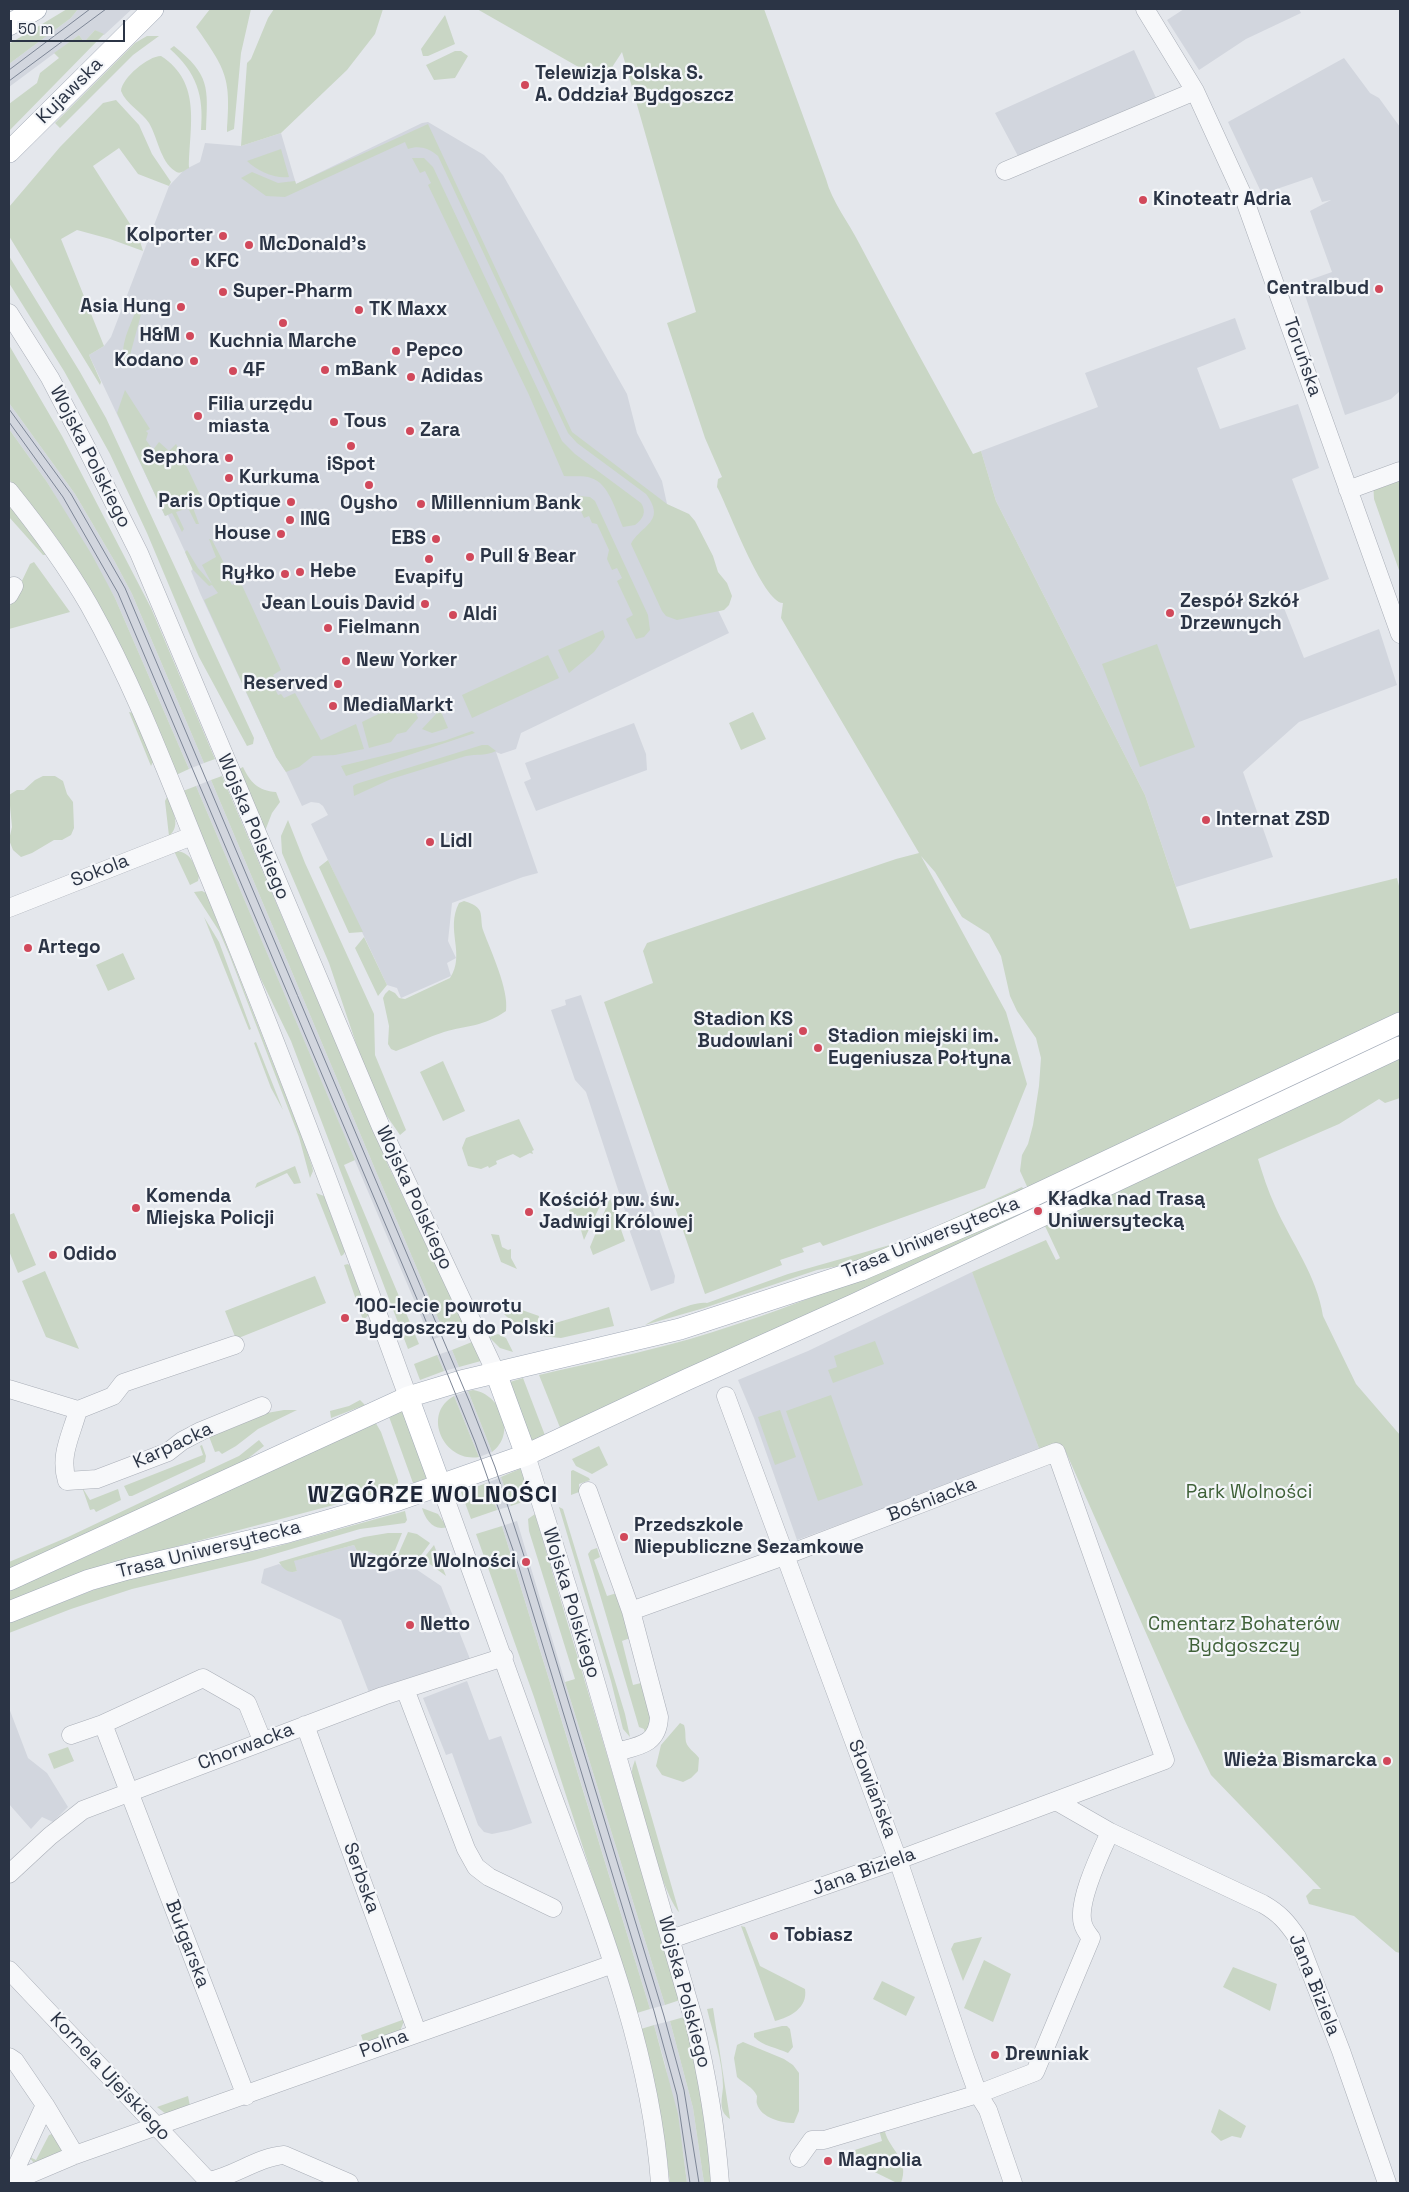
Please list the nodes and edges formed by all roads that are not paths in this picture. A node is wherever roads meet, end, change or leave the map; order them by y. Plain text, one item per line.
1 (36, 9) edge
2 (153, 9) edge
3 (1144, 9) edge
4 (9, 25) edge
5 (1195, 91) junction
6 (9, 152) edge
7 (1005, 170) dead end
8 (9, 313) edge
9 (1400, 471) edge
10 (1348, 490) junction
11 (9, 491) edge
12 (1400, 634) edge
13 (192, 836) junction
14 (9, 908) edge
15 (1400, 1023) edge
16 (1400, 1047) edge
17 (235, 1345) dead end
18 (496, 1373) junction
19 (9, 1389) edge
20 (726, 1396) dead end
21 (408, 1397) junction
22 (262, 1406) dead end
23 (78, 1410) junction
24 (526, 1455) junction
25 (441, 1486) junction
26 (588, 1491) dead end
27 (784, 1556) junction
28 (9, 1580) edge
29 (631, 1611) junction
30 (9, 1612) edge
31 (504, 1657) junction
32 (405, 1689) junction
33 (103, 1724) junction
34 (305, 1725) junction
35 (71, 1735) dead end
36 (262, 1740) junction
37 (616, 1752) junction
38 (1165, 1760) joint
39 (129, 1791) junction
40 (1056, 1802) junction
41 (1110, 1832) junction
42 (898, 1860) junction
43 (9, 1874) edge
44 (553, 1908) dead end
45 (671, 1940) junction
46 (613, 1964) junction
47 (9, 1970) edge
48 (417, 2032) junction
49 (9, 2057) edge
50 (978, 2094) junction
51 (246, 2096) junction
52 (45, 2104) junction
53 (156, 2126) junction
54 (75, 2155) junction
55 (799, 2158) dead end
56 (10, 2182) edge
57 (210, 2182) edge
58 (349, 2183) edge
59 (660, 2183) edge
60 (720, 2183) edge
61 (1013, 2183) edge
62 (1387, 2183) edge

1 - 4 main road
2 - 6 main road, Kujawska
3 - 5 street, Toruńska
5 - 7 street
5 - 10 street, Toruńska
8 - 18 street, Wojska Polskiego
9 - 10 street
10 - 12 street, Toruńska
11 - 13 street
13 - 14 street, Sokola
13 - 21 street
15 - 18 main road, Trasa Uniwersytecka
16 - 24 main road, Trasa Uniwersytecka
17 - 23 street
18 - 21 main road, Trasa Uniwersytecka
18 - 24 main road, Wojska Polskiego
19 - 23 street
20 - 27 street, Słowiańska
21 - 25 main road
21 - 28 main road, Trasa Uniwersytecka
22 - 23 street, Karpacka
24 - 25 main road, Trasa Uniwersytecka
24 - 37 street, Wojska Polskiego
25 - 30 main road, Trasa Uniwersytecka
25 - 31 street
26 - 29 street
27 - 29 street, Bośniacka
27 - 38 street, Bośniacka
27 - 42 street, Słowiańska
29 - 37 street
31 - 32 street, Chorwacka
31 - 46 street
32 - 34 street, Chorwacka
32 - 44 street
33 - 35 street
33 - 36 street
33 - 39 street, Bułgarska
34 - 36 street, Chorwacka
34 - 48 street, Serbska
36 - 39 street, Chorwacka
37 - 45 street, Wojska Polskiego
38 - 40 street, Jana Biziela
39 - 43 street, Chorwacka
39 - 51 street, Bułgarska
40 - 41 street, Jana Biziela
40 - 42 street, Jana Biziela
41 - 50 street
41 - 62 street, Jana Biziela
42 - 45 street, Jana Biziela
42 - 50 street, Słowiańska
45 - 60 street, Wojska Polskiego
46 - 48 street, Polna
46 - 59 street
47 - 53 street, Kornela Ujejskiego
48 - 51 street, Polna
49 - 52 street
50 - 55 street
50 - 61 street, Słowiańska
51 - 53 street, Polna
52 - 54 street
52 - 56 street
53 - 54 street, Polna
53 - 57 street, Kornela Ujejskiego
54 - 56 street, Polna
57 - 58 street

